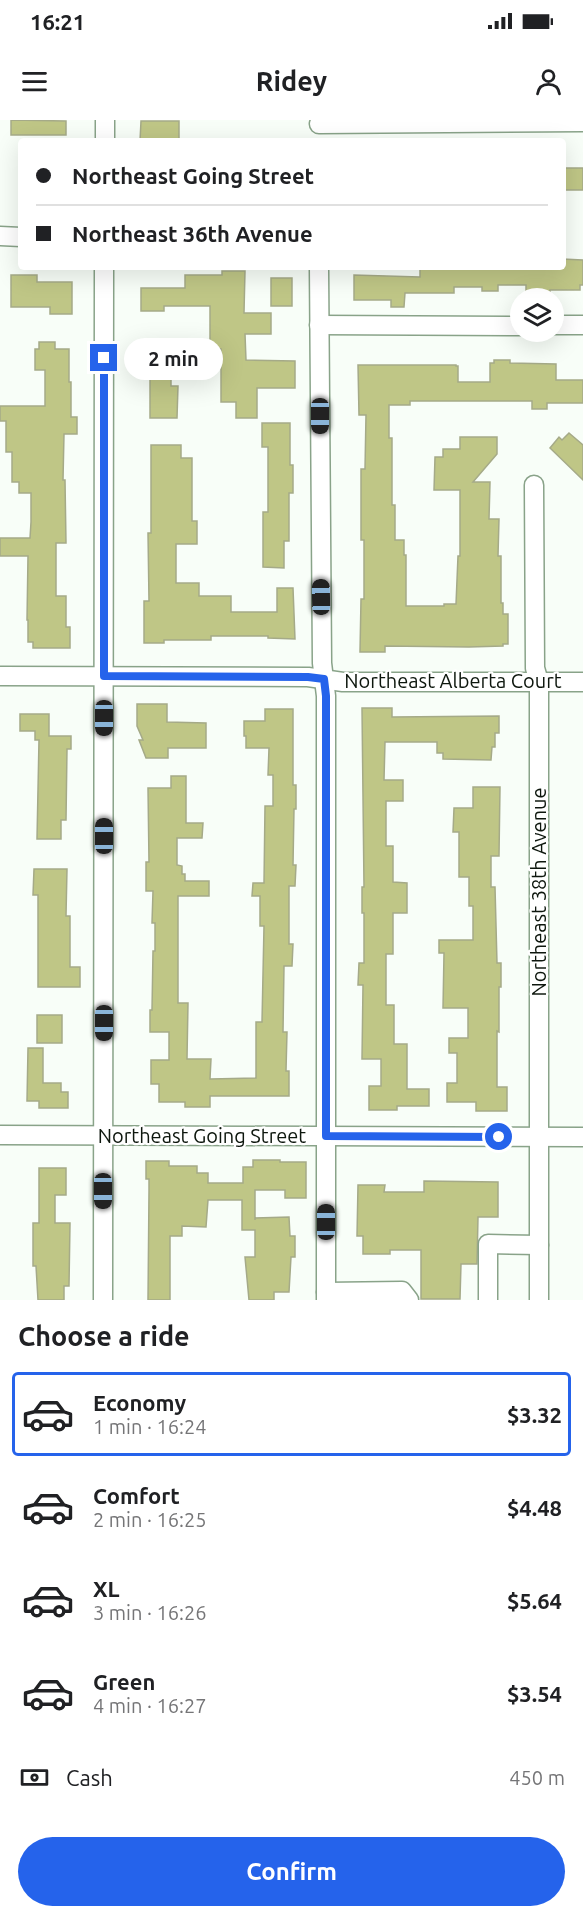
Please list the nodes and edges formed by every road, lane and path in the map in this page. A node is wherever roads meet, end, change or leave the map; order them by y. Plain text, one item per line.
1 (105, 120) edge
2 (583, 122) edge
3 (319, 128) edge
4 (105, 138) edge
5 (0, 236) edge
6 (18, 237) edge
7 (104, 270) edge
8 (319, 270) edge
9 (319, 325) junction
10 (564, 325) edge
11 (583, 325) edge
12 (510, 326) edge
13 (534, 485) dead end
14 (0, 676) edge
15 (104, 676) junction
16 (324, 679) junction
17 (539, 682) junction
18 (583, 682) edge
19 (0, 1135) edge
20 (104, 1135) junction
21 (326, 1136) junction
22 (539, 1137) junction
23 (583, 1137) edge
24 (539, 1245) junction
25 (326, 1296) edge
26 (103, 1300) edge
27 (409, 1300) edge
28 (488, 1300) edge
29 (539, 1300) edge

1 - 4 street
2 - 3 street
5 - 6 street
7 - 15 street
8 - 9 street
9 - 12 street
9 - 16 street
10 - 11 street
13 - 17 street, Northeast 38th Avenue
14 - 15 street, Northeast Alberta Court
15 - 16 street, Northeast Alberta Court
15 - 20 street
16 - 17 street, Northeast Alberta Court
16 - 21 street
17 - 18 street, Northeast Alberta Court
17 - 22 street, Northeast 38th Avenue
19 - 20 street, Northeast Going Street
20 - 21 street, Northeast Going Street
20 - 26 street
21 - 22 street, Northeast Going Street
21 - 25 street
22 - 23 street, Northeast Going Street
22 - 24 street, Northeast 38th Avenue
24 - 28 street
24 - 29 street, Northeast 38th Avenue
25 - 27 street

